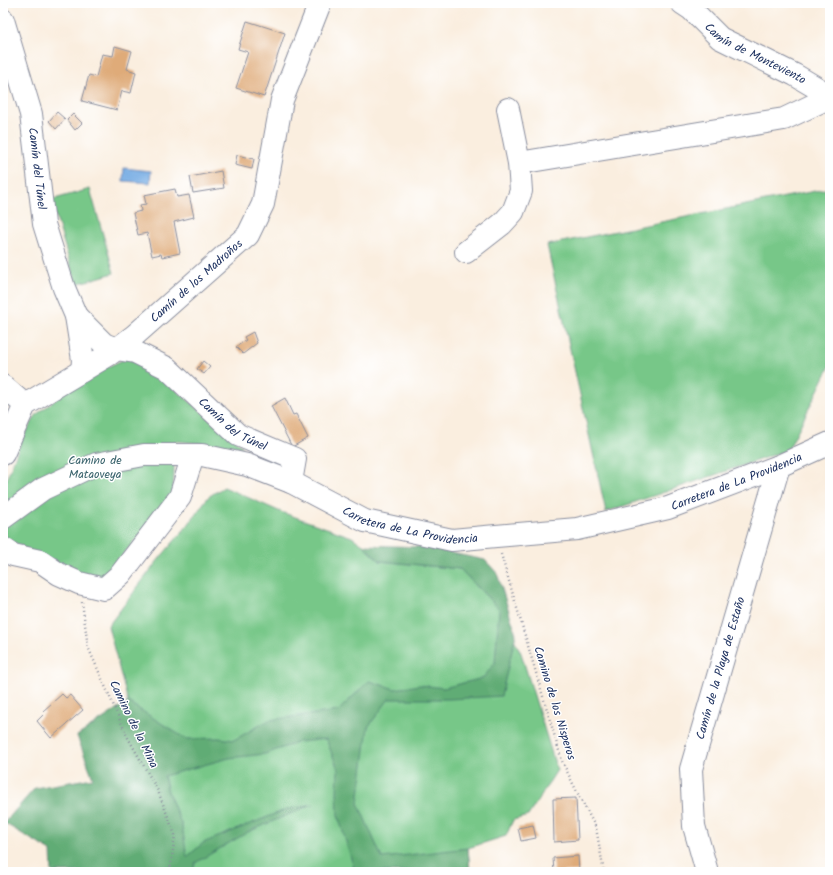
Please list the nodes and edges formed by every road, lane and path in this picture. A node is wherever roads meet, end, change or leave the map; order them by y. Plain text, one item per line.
1 (320, 3) edge
2 (682, 3) edge
3 (3, 20) edge
4 (829, 96) edge
5 (508, 109) dead end
6 (519, 163) junction
7 (466, 252) dead end
8 (76, 316) junction
9 (116, 349) junction
10 (82, 371) junction
11 (3, 386) edge
12 (25, 405) junction
13 (830, 443) edge
14 (3, 454) edge
15 (193, 455) junction
16 (779, 466) junction
17 (291, 482) junction
18 (3, 518) edge
19 (496, 536) junction
20 (3, 548) edge
21 (79, 583) junction
22 (170, 872) edge
23 (604, 872) edge
24 (707, 872) edge

1 - 9 street, Camín de los Madroños
2 - 4 street, Camín de Monteviento
3 - 8 street, Camín del Túnel
4 - 6 street
5 - 6 street
6 - 7 street
8 - 9 street
8 - 10 street
9 - 10 street, Camín de los Madroños
9 - 17 street, Camín del Túnel
10 - 12 street, Camín de los Madroños
11 - 12 street
12 - 14 street
13 - 16 street, Carretera de La Providencia
15 - 17 street, Carretera de La Providencia
15 - 18 street, Carretera de La Providencia
15 - 21 street
16 - 19 street, Carretera de La Providencia
16 - 24 street, Camín de la Playa de Estaño
17 - 19 street, Carretera de La Providencia
19 - 23 path, Camino de los Nisperos
20 - 21 street
21 - 22 path, Camino de la Mina

